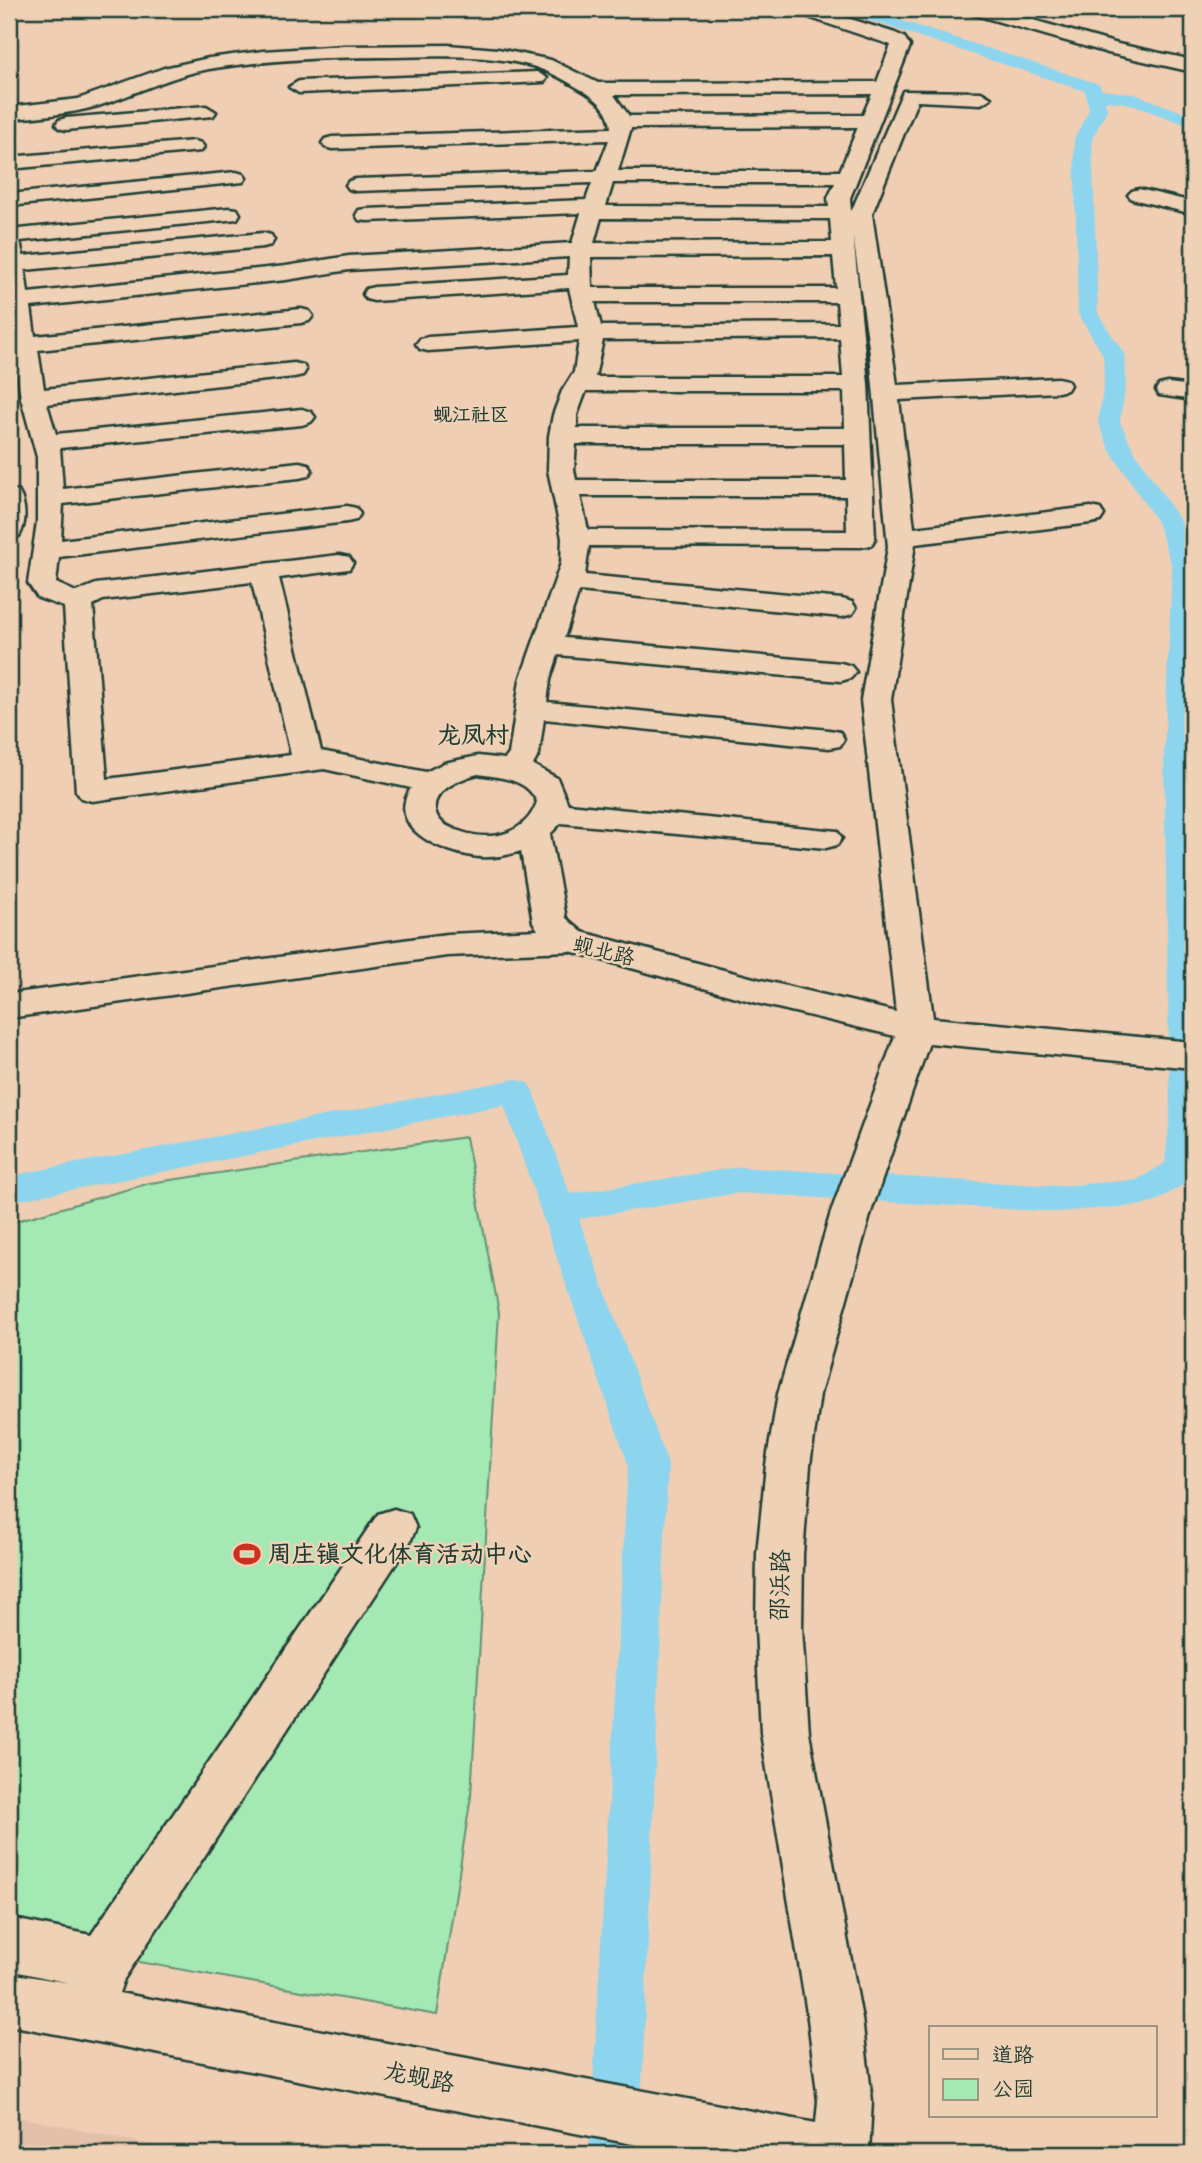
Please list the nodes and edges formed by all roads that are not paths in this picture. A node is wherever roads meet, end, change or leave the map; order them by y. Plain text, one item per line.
1 (802, 9) edge
2 (975, 9) edge
3 (1170, 44) dead end
4 (1131, 52) junction
5 (1193, 66) edge
6 (573, 77) junction
7 (299, 88) dead end
8 (886, 88) junction
9 (981, 97) dead end
10 (592, 99) junction
11 (206, 112) dead end
12 (9, 113) edge
13 (872, 121) junction
14 (619, 127) junction
15 (9, 129) edge
16 (332, 143) dead end
17 (645, 145) dead end
18 (834, 146) dead end
19 (862, 146) junction
20 (194, 147) dead end
21 (9, 163) edge
22 (607, 177) junction
23 (848, 177) junction
24 (236, 178) dead end
25 (356, 185) dead end
26 (1139, 194) dead end
27 (9, 200) edge
28 (1193, 208) edge
29 (595, 209) junction
30 (839, 213) junction
31 (229, 214) dead end
32 (367, 215) dead end
33 (262, 240) dead end
34 (10, 247) edge
35 (583, 249) junction
36 (844, 249) junction
37 (580, 288) junction
38 (374, 294) dead end
39 (849, 295) junction
40 (20, 301) junction
41 (301, 317) dead end
42 (851, 331) junction
43 (591, 334) junction
44 (25, 344) junction
45 (428, 344) dead end
46 (294, 370) dead end
47 (578, 384) junction
48 (856, 384) junction
49 (1058, 385) dead end
50 (1168, 390) dead end
51 (886, 393) junction
52 (1193, 393) edge
53 (33, 398) junction
54 (302, 417) dead end
55 (562, 436) junction
56 (857, 436) junction
57 (47, 442) junction
58 (299, 470) dead end
59 (564, 488) junction
60 (859, 488) junction
61 (9, 497) edge
62 (50, 498) junction
63 (347, 514) dead end
64 (1091, 515) dead end
65 (9, 530) edge
66 (576, 538) junction
67 (901, 538) junction
68 (46, 550) junction
69 (340, 563) dead end
70 (264, 572) junction
71 (570, 582) junction
72 (80, 601) junction
73 (842, 608) dead end
74 (549, 645) junction
75 (841, 672) dead end
76 (530, 709) junction
77 (829, 739) dead end
78 (308, 761) junction
79 (514, 768) junction
80 (431, 783) junction
81 (543, 823) junction
82 (826, 838) dead end
83 (570, 940) junction
84 (9, 1006) edge
85 (916, 1029) junction
86 (1193, 1055) edge
87 (394, 1528) dead end
88 (9, 1944) edge
89 (103, 1964) junction
90 (9, 1998) edge
91 (85, 2013) junction
92 (830, 2154) edge
93 (841, 2154) edge

1 - 8 street
2 - 4 street
3 - 4 street
4 - 5 street
6 - 7 street
6 - 10 street
6 - 12 street
8 - 10 street
8 - 13 street
9 - 51 street
10 - 14 street
11 - 15 street
13 - 14 street
13 - 19 street
14 - 16 street
14 - 17 street
14 - 22 street
18 - 19 street
19 - 23 street
20 - 21 street
22 - 23 street
22 - 25 street
22 - 29 street
23 - 30 street
24 - 27 street
26 - 28 street
29 - 30 street
29 - 32 street
29 - 35 street
30 - 36 street
31 - 34 street
33 - 34 street
34 - 40 street
35 - 36 street
35 - 37 street
35 - 40 street
36 - 39 street
37 - 38 street
37 - 39 street
37 - 43 street
39 - 42 street
40 - 44 street
41 - 44 street
42 - 43 street
42 - 48 street
43 - 45 street
43 - 47 street
44 - 53 street
46 - 53 street
47 - 48 street
47 - 55 street
48 - 56 street
49 - 51 street
50 - 52 street
51 - 67 street
53 - 57 street
54 - 57 street
55 - 56 street
55 - 59 street
56 - 60 street
57 - 62 street
58 - 62 street
59 - 60 street
59 - 66 street
60 - 66 street
61 - 65 street
62 - 68 street
63 - 68 street
64 - 67 street
66 - 71 street
67 - 85 street
68 - 72 street
69 - 70 street
70 - 72 street
70 - 78 street
71 - 73 street
71 - 74 street
72 - 78 street
74 - 75 street
74 - 76 street
76 - 77 street
76 - 79 street
78 - 80 street
79 - 80 street
79 - 81 street
80 - 81 street
81 - 82 street
81 - 83 street
83 - 84 street, 蚬北路
83 - 85 street, 蚬北路
85 - 86 street, 蚬北路
85 - 93 street, 邵浜路
87 - 89 street
88 - 89 street
89 - 91 street
90 - 91 street, 龙蚬路
91 - 92 street, 龙蚬路

